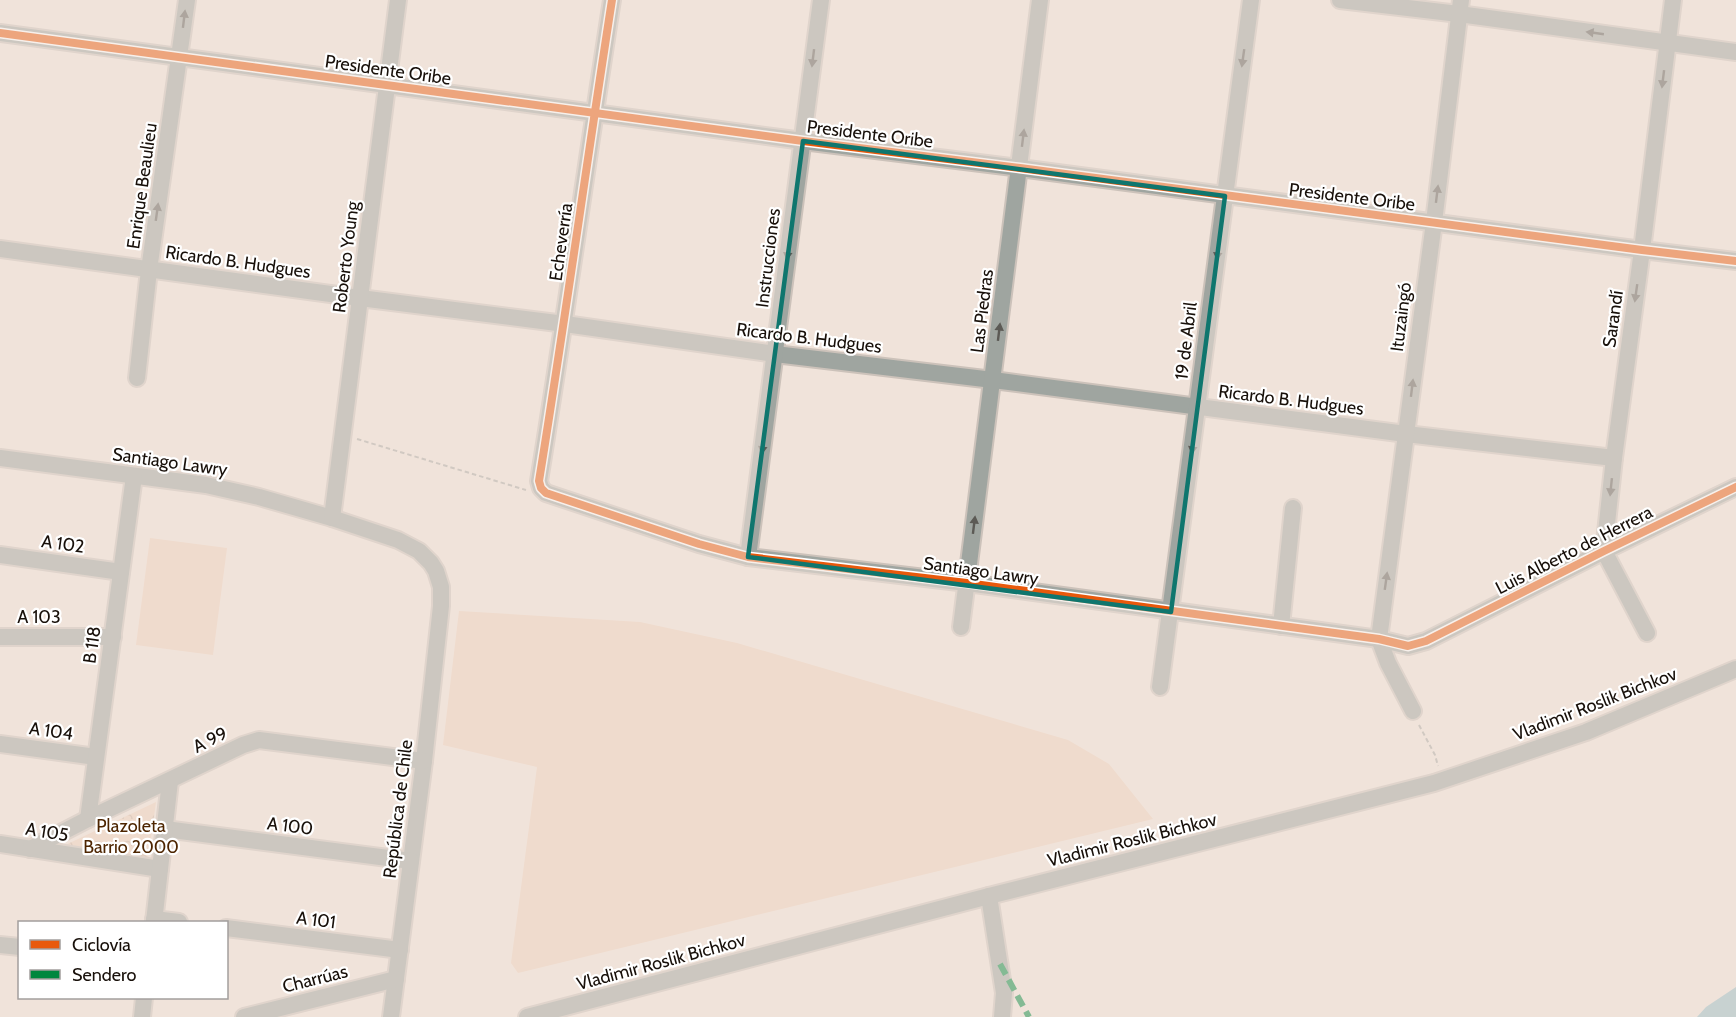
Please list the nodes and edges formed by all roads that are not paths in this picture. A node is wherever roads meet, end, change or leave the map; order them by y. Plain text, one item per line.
1 (187, 0) edge
2 (398, 0) edge
3 (612, 0) edge
4 (821, 0) edge
5 (1040, 0) edge
6 (1251, 0) edge
7 (1340, 0) edge
8 (1673, 0) edge
9 (1460, 7) edge
10 (0, 33) edge
11 (1667, 43) junction
12 (1736, 52) edge
13 (180, 57) junction
14 (387, 85) junction
15 (594, 113) junction
16 (803, 141) junction
17 (1020, 168) junction
18 (1225, 195) junction
19 (1434, 222) junction
20 (0, 249) edge
21 (1642, 250) junction
22 (1736, 261) edge
23 (149, 270) junction
24 (360, 298) junction
25 (564, 324) junction
26 (775, 354) junction
27 (137, 378) dead end
28 (993, 380) junction
29 (1197, 407) junction
30 (1406, 434) junction
31 (0, 458) edge
32 (1614, 459) junction
33 (134, 476) junction
34 (1736, 487) edge
35 (541, 488) joint
36 (1293, 507) dead end
37 (332, 518) junction
38 (1604, 551) junction
39 (0, 555) edge
40 (748, 557) junction
41 (122, 572) junction
42 (967, 583) junction
43 (441, 606) joint
44 (1170, 612) junction
45 (1281, 626) junction
46 (961, 627) dead end
47 (1647, 633) dead end
48 (0, 637) edge
49 (113, 637) junction
50 (1379, 639) junction
51 (1426, 641) joint
52 (1736, 669) edge
53 (1160, 687) dead end
54 (1413, 711) road end
55 (0, 744) edge
56 (96, 757) junction
57 (424, 761) junction
58 (170, 781) junction
59 (88, 819) junction
60 (165, 829) junction
61 (0, 844) edge
62 (30, 849) junction
63 (411, 861) junction
64 (160, 868) junction
65 (989, 896) junction
66 (154, 921) edge
67 (228, 928) edge
68 (0, 945) edge
69 (18, 947) edge
70 (400, 950) junction
71 (396, 979) junction
72 (144, 999) edge
73 (142, 1017) edge
74 (243, 1017) edge
75 (391, 1017) edge
76 (527, 1017) edge
77 (1002, 1017) edge

13 -> 1 street, Enrique Beaulieu
2 - 14 street, Roberto Young
3 - 15 street, Echeverría
4 -> 16 street, Instrucciones
17 -> 5 street, Las Piedras
6 -> 18 street, 19 de Abril
7 - 9 street
8 - 11 street, Sarandí
11 -> 9 street
19 -> 9 street, Ituzaingó
10 - 13 street, Presidente Oribe
11 - 12 street
11 -> 21 street, Sarandí
13 - 14 street, Presidente Oribe
23 -> 13 street, Enrique Beaulieu
14 - 15 street, Presidente Oribe
14 - 24 street, Roberto Young
15 - 16 street, Presidente Oribe
15 - 25 street, Echeverría
16 - 17 street, Presidente Oribe
16 -> 26 street, Instrucciones
17 - 18 street, Presidente Oribe
28 -> 17 street, Las Piedras
18 - 19 street, Presidente Oribe
18 -> 29 street, 19 de Abril
19 - 21 street, Presidente Oribe
30 -> 19 street, Ituzaingó
20 - 23 street, Ricardo B. Hudgues
21 - 22 street, Presidente Oribe
21 -> 32 street, Sarandí
23 - 24 street, Ricardo B. Hudgues
23 - 27 street, Enrique Beaulieu
24 - 25 street, Ricardo B. Hudgues
24 - 37 street, Roberto Young
25 - 26 street, Ricardo B. Hudgues
25 - 35 street, Echeverría
26 - 28 street, Ricardo B. Hudgues
26 -> 40 street, Instrucciones
28 - 29 street, Ricardo B. Hudgues
42 -> 28 street, Las Piedras
29 - 30 street, Ricardo B. Hudgues
29 -> 44 street, 19 de Abril
30 - 32 street, Ricardo B. Hudgues
50 -> 30 street, Ituzaingó
31 - 33 street, Santiago Lawry
32 -> 38 street, Sarandí
33 - 37 street, Santiago Lawry
33 - 41 street, B 118
34 - 38 street, Luis Alberto de Herrera
35 - 40 street, Santiago Lawry
36 - 45 street
37 - 43 street, Santiago Lawry
38 - 47 street
38 - 51 street, Luis Alberto de Herrera
39 - 41 street, A 102
40 - 42 street, Santiago Lawry
41 - 49 street, B 118
42 - 44 street, Santiago Lawry
42 - 46 street, Las Piedras
43 - 57 street, República de Chile
44 - 45 street, Santiago Lawry
44 - 53 street, 19 de Abril
45 - 50 street, Santiago Lawry
48 - 49 street, A 103
49 - 56 street, B 118
50 - 51 street, Santiago Lawry
50 - 54 street
52 - 65 street, Vladimir Roslik Bichkov
55 - 56 street, A 104
56 - 59 street, B 118
57 - 58 street, A 99
57 - 63 street, República de Chile
58 - 59 street, A 99
58 - 60 street
59 - 62 street, A 99
60 - 63 street, A 100
60 - 64 street
61 - 62 street, A 105
62 - 64 street, A 105
63 - 70 street, República de Chile
64 - 66 street
65 - 76 street, Vladimir Roslik Bichkov
65 - 77 street
67 - 70 street, A 101
68 - 69 street
70 - 71 street, República de Chile
71 - 74 street, Charrúas
71 - 75 street, República de Chile
72 - 73 street

